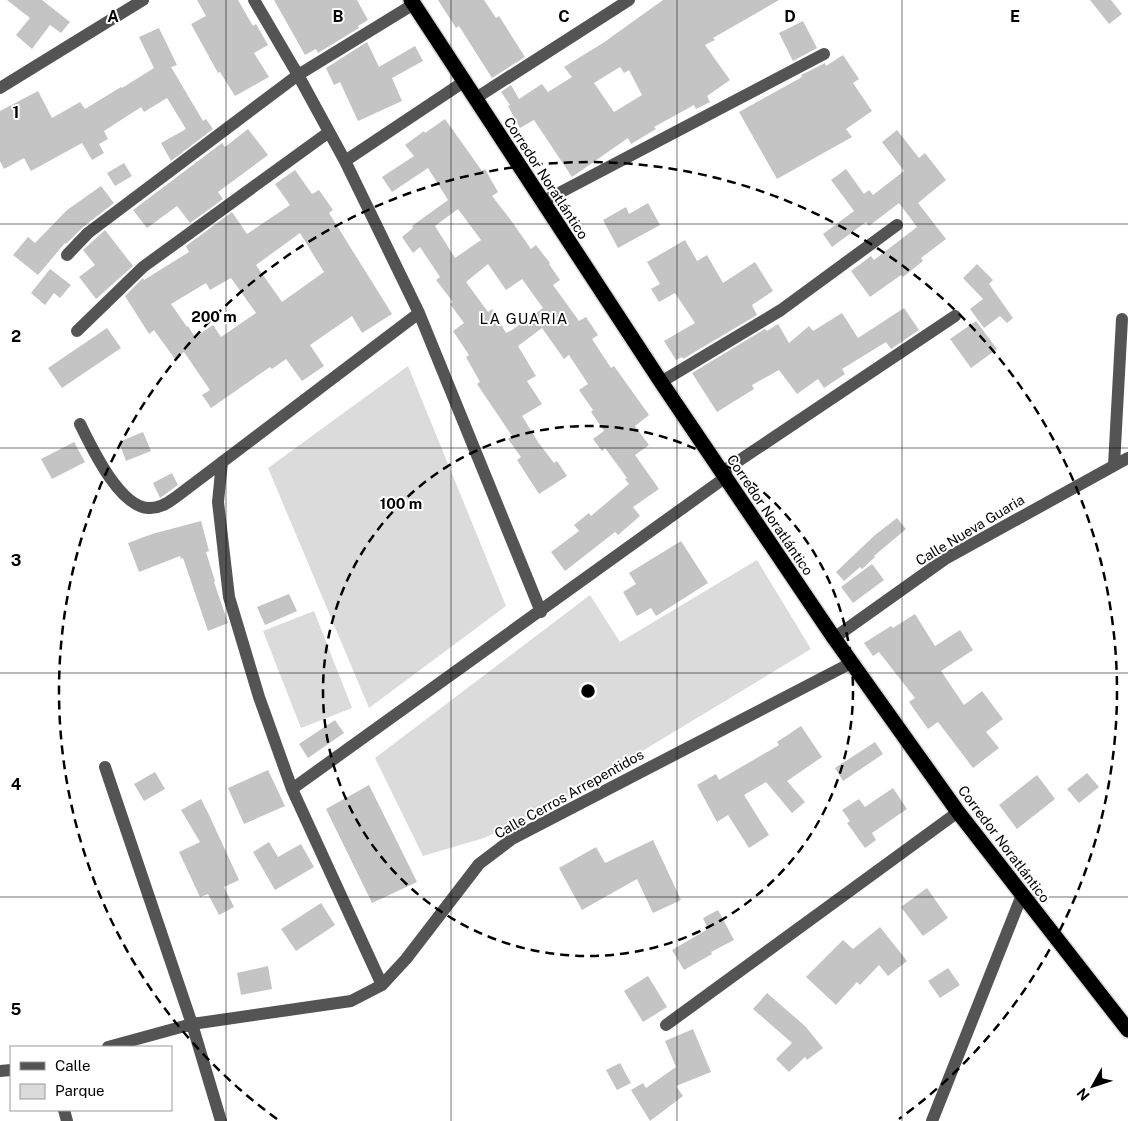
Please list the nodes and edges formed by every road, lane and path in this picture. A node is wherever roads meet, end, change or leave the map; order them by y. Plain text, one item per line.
1 (143, 0) edge
2 (254, 0) edge
3 (629, 0) edge
4 (412, 2) edge
5 (824, 54) dead end
6 (298, 75) junction
7 (465, 81) junction
8 (0, 88) edge
9 (476, 98) junction
10 (329, 132) junction
11 (345, 161) junction
12 (542, 202) junction
13 (897, 225) dead end
14 (67, 255) dead end
15 (419, 313) junction
16 (955, 316) dead end
17 (1122, 319) dead end
18 (78, 331) dead end
19 (661, 382) junction
20 (80, 424) dead end
21 (1128, 458) edge
22 (222, 462) junction
23 (1114, 466) junction
24 (724, 475) junction
25 (541, 612) junction
26 (834, 638) junction
27 (851, 663) junction
28 (105, 767) dead end
29 (292, 789) junction
30 (958, 812) junction
31 (1022, 895) junction
32 (382, 985) junction
33 (192, 1024) junction
34 (666, 1025) dead end
35 (1128, 1030) edge
36 (112, 1046) edge
37 (221, 1121) edge
38 (932, 1121) edge

1 - 8 street
2 - 6 street
3 - 9 street
4 - 6 street
4 - 7 highway, Corredor Noratlántico
5 - 12 street
6 - 10 street
6 - 14 street
7 - 9 highway, Corredor Noratlántico
7 - 11 street
9 - 12 highway, Corredor Noratlántico
10 - 11 street
10 - 18 street
11 - 15 street
12 - 19 highway, Corredor Noratlántico
13 - 19 street
15 - 22 street
15 - 25 street
16 - 24 street
17 - 23 street
19 - 24 highway, Corredor Noratlántico
20 - 22 street
21 - 23 street, Calle Nueva Guaria
22 - 29 street
23 - 26 street, Calle Nueva Guaria
24 - 25 street
24 - 26 highway, Corredor Noratlántico
25 - 29 street
26 - 27 highway, Corredor Noratlántico
27 - 30 highway, Corredor Noratlántico
27 - 32 street, Calle Cerros Arrepentidos
28 - 33 street
29 - 32 street
30 - 31 highway, Corredor Noratlántico
30 - 34 street
31 - 35 highway, Corredor Noratlántico
31 - 38 street
32 - 33 street, Calle Cerros Arrepentidos
33 - 36 street, Calle Cerros Arrepentidos
33 - 37 street

